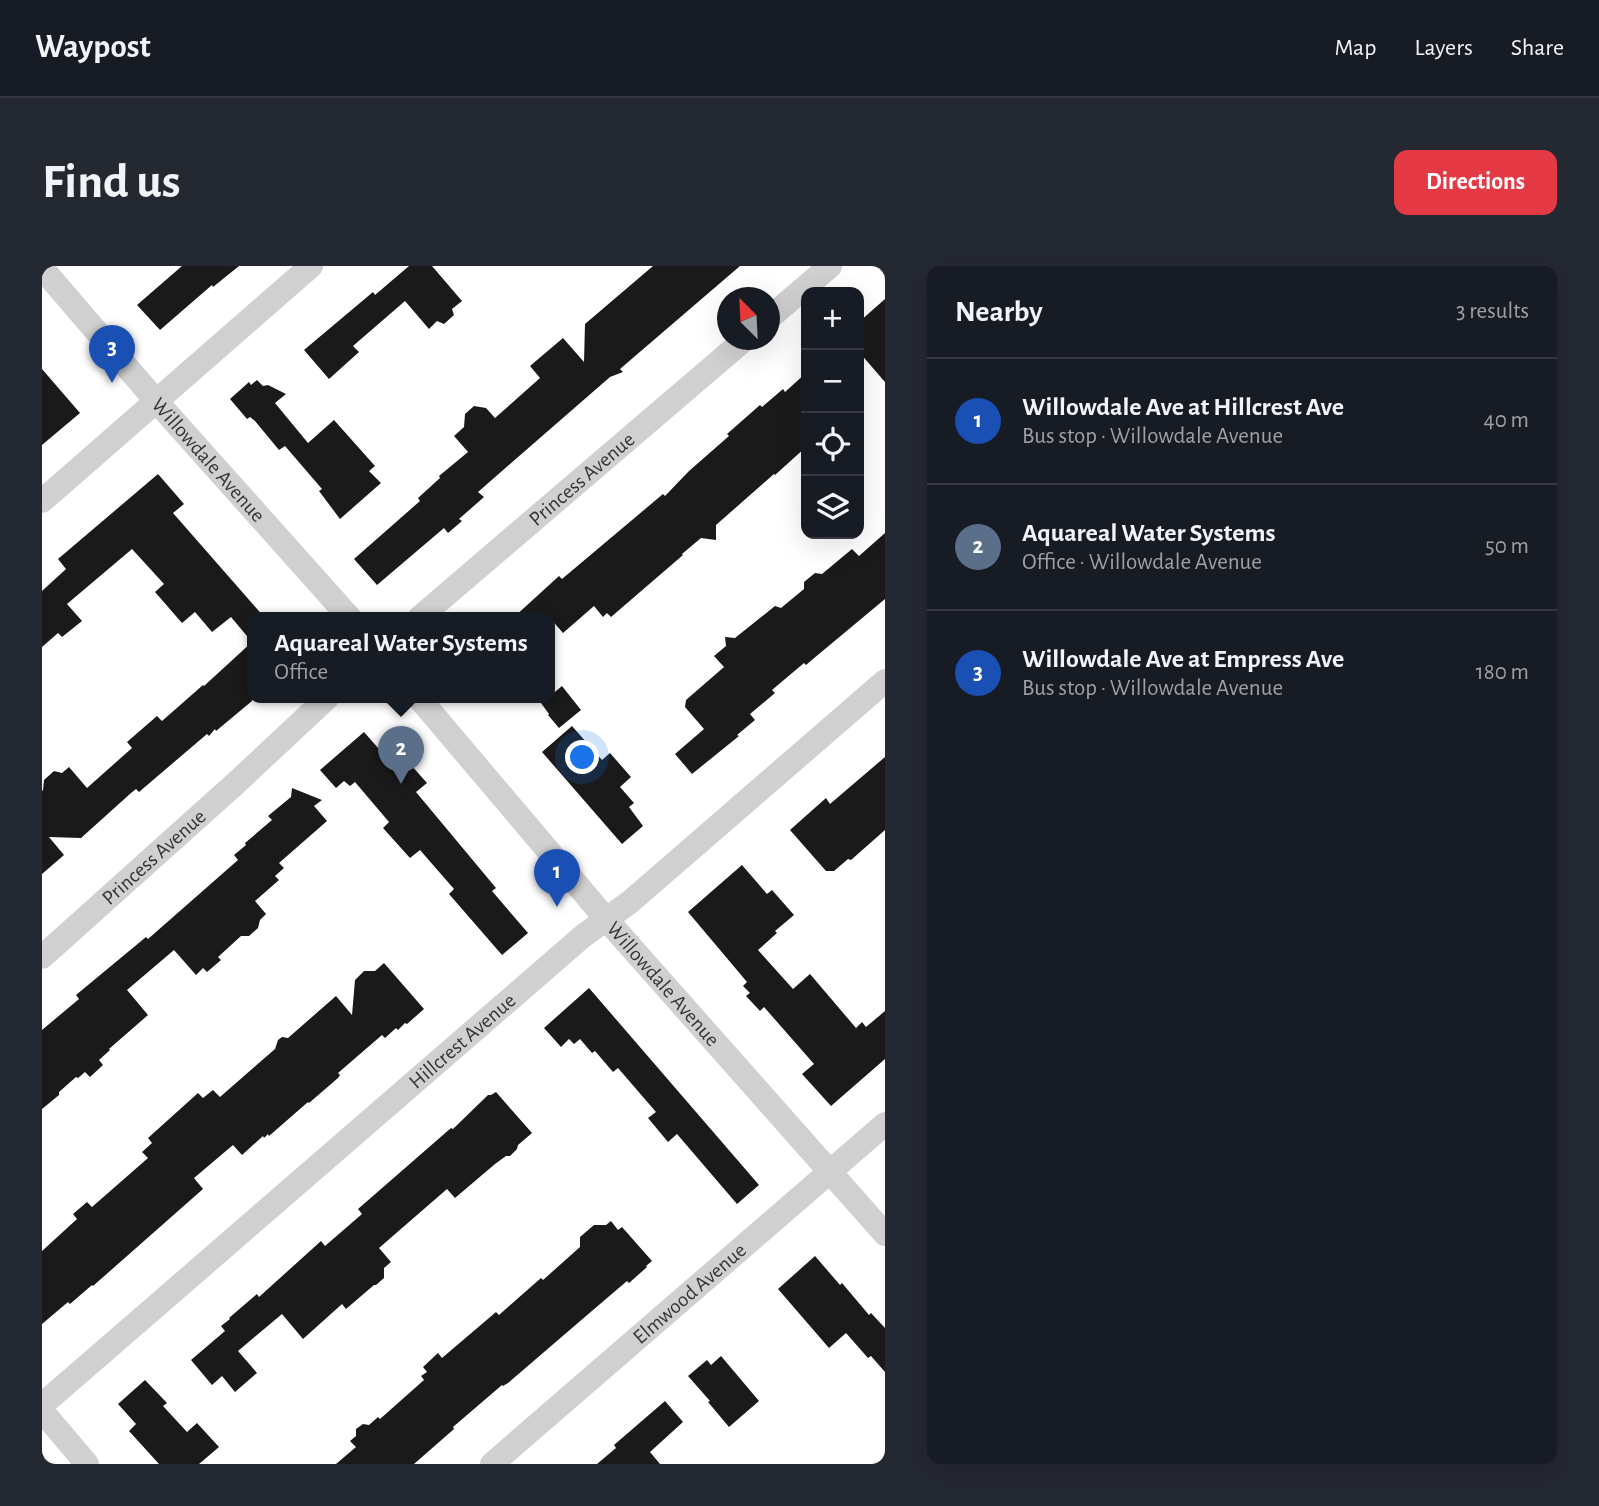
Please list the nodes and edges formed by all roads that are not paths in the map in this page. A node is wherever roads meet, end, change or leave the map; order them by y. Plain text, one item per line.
1 (312, 266) edge
2 (830, 266) edge
3 (42, 268) edge
4 (780, 309) edge
5 (732, 350) edge
6 (157, 401) junction
7 (42, 501) edge
8 (344, 612) edge
9 (426, 612) edge
10 (885, 681) edge
11 (322, 703) edge
12 (423, 703) edge
13 (606, 919) junction
14 (42, 957) edge
15 (885, 1124) edge
16 (829, 1171) junction
17 (885, 1234) edge
18 (42, 1405) edge
19 (42, 1411) edge
20 (88, 1464) edge
21 (492, 1464) edge

1 - 6 street
2 - 4 street
3 - 6 street, Willowdale Avenue
5 - 9 street, Princess Avenue
6 - 7 street
6 - 8 street, Willowdale Avenue
10 - 13 street, Hillcrest Avenue
11 - 14 street, Princess Avenue
12 - 13 street, Willowdale Avenue
13 - 16 street, Willowdale Avenue
13 - 18 street, Hillcrest Avenue
15 - 16 street, Elmwood Avenue
16 - 17 street, Willowdale Avenue
16 - 21 street, Elmwood Avenue
19 - 20 street

